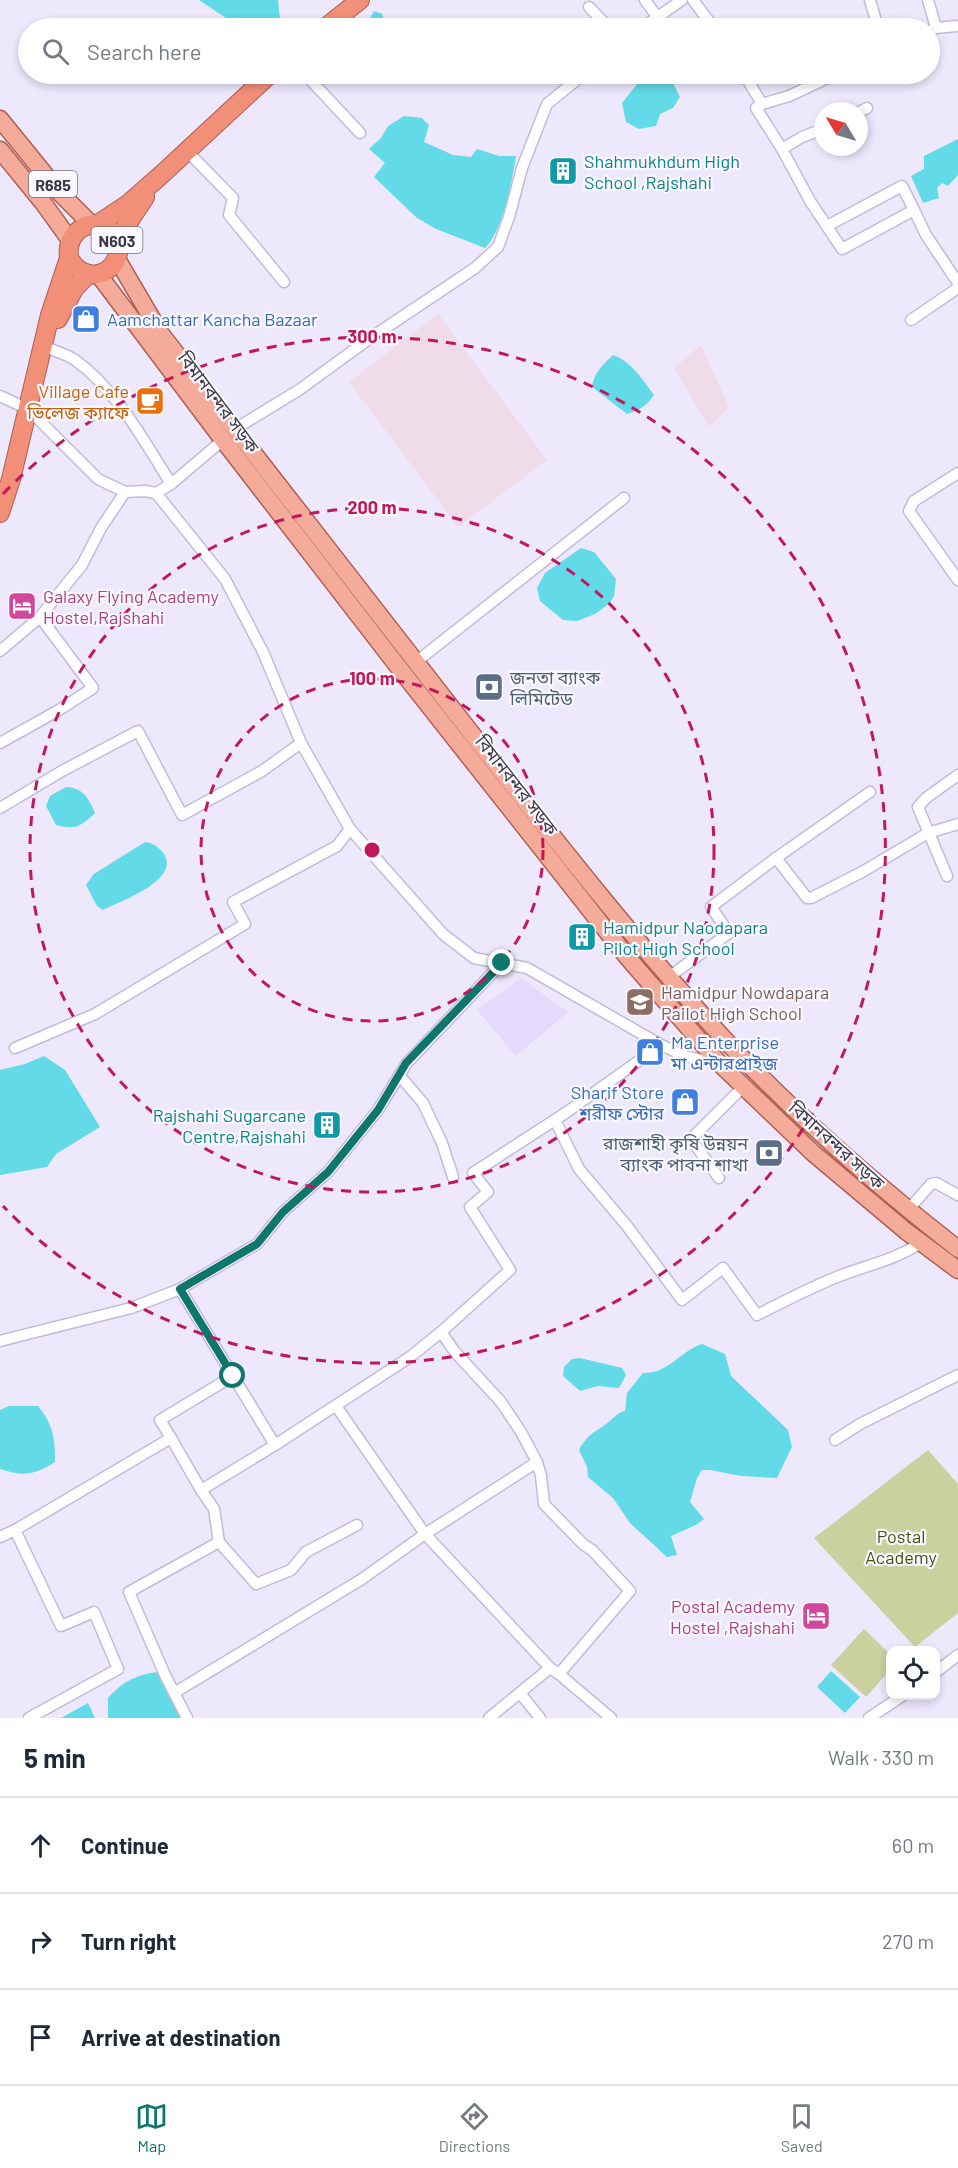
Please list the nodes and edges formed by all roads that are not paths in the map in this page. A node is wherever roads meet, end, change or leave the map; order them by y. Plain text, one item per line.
1 (360, 0) edge
2 (645, 0) edge
3 (682, 0) edge
4 (693, 0) edge
5 (870, 0) edge
6 (928, 0) edge
7 (589, 7) dead end
8 (338, 18) edge
9 (599, 18) edge
10 (657, 18) joint
11 (706, 18) edge
12 (875, 18) edge
13 (931, 18) edge
14 (957, 28) edge
15 (940, 29) edge
16 (259, 84) edge
17 (314, 84) edge
18 (572, 84) edge
19 (750, 84) edge
20 (815, 84) edge
21 (762, 104) junction
22 (0, 119) edge
23 (814, 132) edge
24 (360, 133) dead end
25 (782, 149) junction
26 (0, 150) edge
27 (187, 151) junction
28 (160, 176) junction
29 (914, 210) junction
30 (94, 224) junction
31 (826, 226) junction
32 (70, 249) junction
33 (118, 254) junction
34 (93, 274) junction
35 (284, 282) dead end
36 (958, 282) edge
37 (958, 288) edge
38 (911, 320) dead end
39 (44, 348) junction
40 (0, 396) edge
41 (28, 408) junction
42 (229, 435) junction
43 (958, 473) edge
44 (171, 484) junction
45 (125, 492) junction
46 (156, 493) junction
47 (624, 498) dead end
48 (0, 513) edge
49 (958, 580) edge
50 (40, 617) junction
51 (0, 651) edge
52 (416, 662) junction
53 (0, 743) edge
54 (301, 743) junction
55 (958, 775) edge
56 (870, 792) dead end
57 (0, 808) edge
58 (958, 824) edge
59 (350, 829) junction
60 (928, 833) junction
61 (776, 858) junction
62 (947, 876) dead end
63 (502, 963) junction
64 (669, 977) junction
65 (661, 1045) junction
66 (15, 1048) dead end
67 (720, 1064) junction
68 (399, 1075) junction
69 (744, 1086) junction
70 (555, 1120) junction
71 (453, 1177) dead end
72 (719, 1178) dead end
73 (958, 1195) edge
74 (908, 1210) junction
75 (921, 1243) junction
76 (958, 1249) edge
77 (958, 1270) edge
78 (180, 1289) junction
79 (441, 1332) junction
80 (0, 1341) edge
81 (958, 1375) edge
82 (233, 1376) junction
83 (336, 1406) junction
84 (171, 1438) junction
85 (835, 1440) dead end
86 (275, 1445) junction
87 (537, 1462) junction
88 (201, 1490) junction
89 (357, 1525) dead end
90 (15, 1530) junction
91 (425, 1534) junction
92 (0, 1537) edge
93 (219, 1542) junction
94 (958, 1655) edge
95 (940, 1669) edge
96 (555, 1671) junction
97 (174, 1693) junction
98 (520, 1693) junction
99 (895, 1700) edge
100 (29, 1718) edge
101 (187, 1718) edge
102 (489, 1718) edge
103 (540, 1718) edge
104 (610, 1718) edge
105 (869, 1718) edge

1 - 8 highway
2 - 10 street
3 - 10 street
4 - 11 street
5 - 12 street
6 - 13 street
7 - 9 street
14 - 15 street
16 - 27 highway, N603
17 - 24 street
18 - 42 street
19 - 21 street
20 - 21 street
21 - 25 street
22 - 30 main road, R685
23 - 25 street
25 - 31 street
26 - 32 main road, R685
27 - 28 highway, N603
27 - 35 street
28 - 30 highway, N603
28 - 33 highway, N603
29 - 31 street
29 - 31 street
29 - 36 street
30 - 32 highway, N603
30 - 33 highway, N603
32 - 34 highway, N603
32 - 39 highway, N603
33 - 34 highway, N603
33 - 42 main road, বিমানবন্দর সড়ক
34 - 39 highway, N603
34 - 42 main road, বিমানবন্দর সড়ক
37 - 38 street
39 - 41 highway, N603
39 - 44 street
40 - 41 street
41 - 45 street
41 - 48 highway, N603
42 - 44 street
42 - 52 main road, বিমানবন্দর সড়ক
42 - 67 main road, বিমানবন্দর সড়ক
43 - 49 street
44 - 46 street
45 - 46 street
45 - 50 street
46 - 54 street
47 - 52 street
50 - 51 street
50 - 53 street
52 - 64 main road, বিমানবন্দর সড়ক
54 - 57 street
54 - 59 street
55 - 60 street
56 - 61 street
58 - 60 street
59 - 63 street
59 - 66 street
60 - 61 street
60 - 62 street
61 - 64 street
63 - 65 street
63 - 68 street
64 - 74 main road, বিমানবন্দর সড়ক
65 - 67 street
65 - 70 street
67 - 69 main road, বিমানবন্দর সড়ক
68 - 71 street
68 - 78 street
69 - 72 street
69 - 75 main road, বিমানবন্দর সড়ক
70 - 75 street
70 - 79 street
73 - 74 street
74 - 76 main road, বিমানবন্দর সড়ক
75 - 77 main road, বিমানবন্দর সড়ক
78 - 80 street
78 - 82 street
79 - 83 street
79 - 87 street
81 - 85 street
82 - 84 street
82 - 86 street
83 - 86 street
83 - 91 street
84 - 88 street
84 - 90 street
86 - 88 street
87 - 91 street
87 - 96 street
88 - 93 street
89 - 93 street
90 - 92 street
90 - 100 street
91 - 96 street
91 - 97 street
93 - 97 street
94 - 95 street
96 - 98 street
96 - 104 street
97 - 101 street
98 - 102 street
98 - 103 street
99 - 105 street

